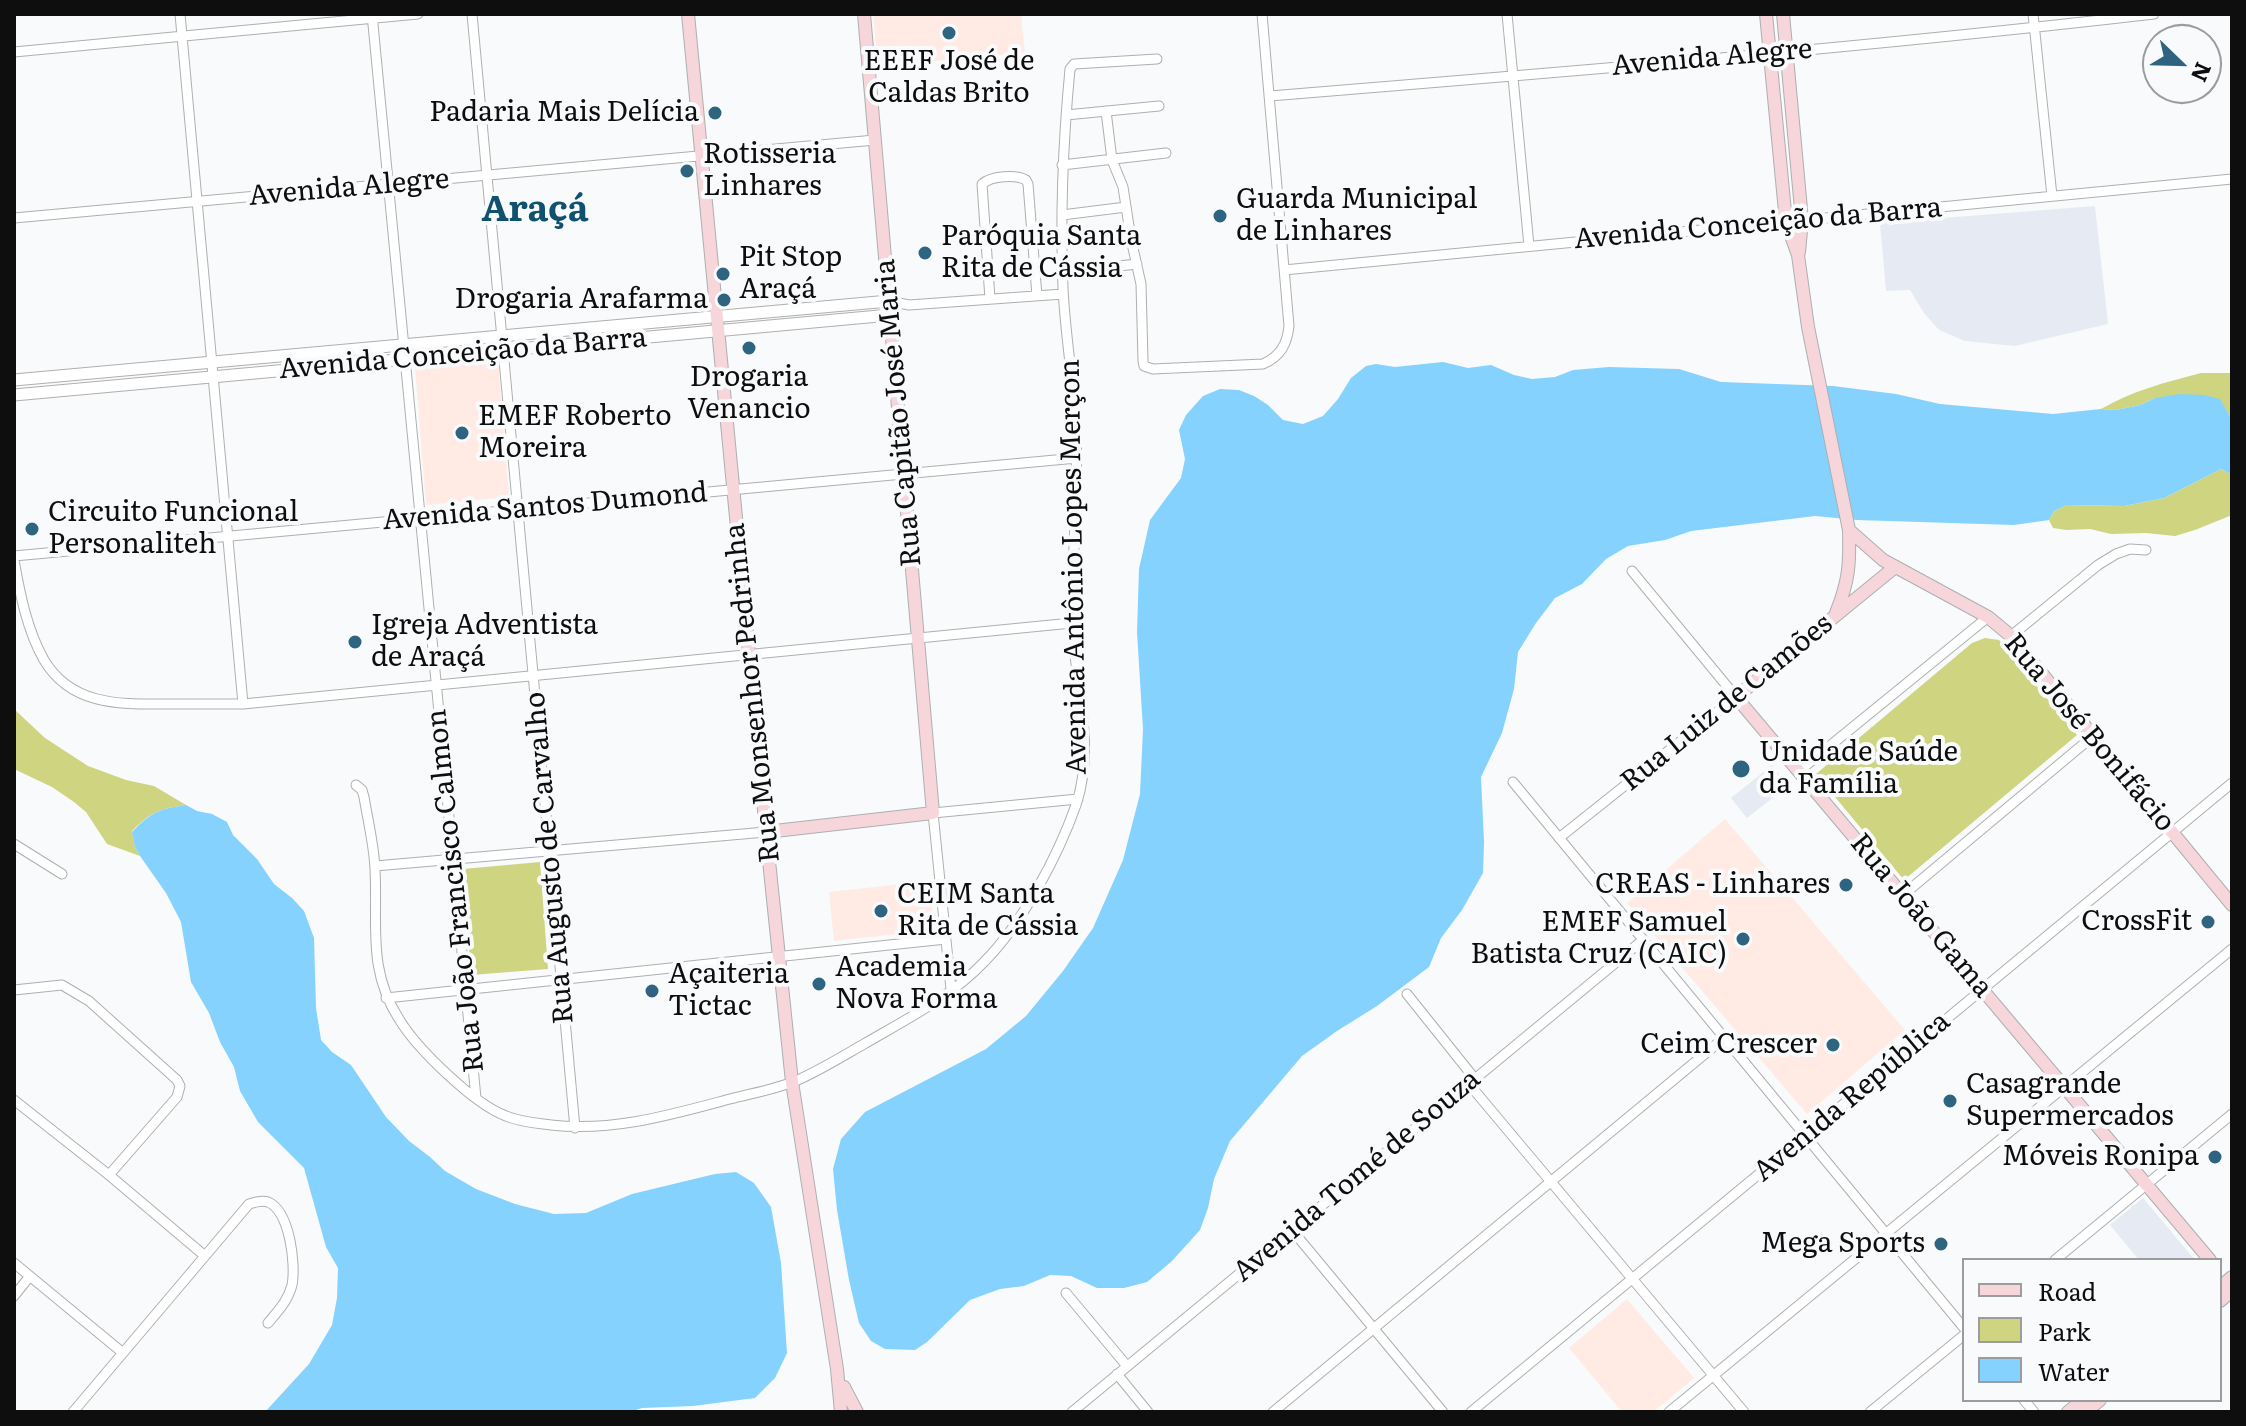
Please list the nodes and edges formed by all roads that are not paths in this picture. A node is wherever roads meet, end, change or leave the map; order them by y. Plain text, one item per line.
1 (180, 14) edge
2 (418, 14) edge
3 (472, 14) edge
4 (688, 14) edge
5 (864, 14) edge
6 (1262, 14) edge
7 (1507, 14) edge
8 (1766, 14) edge
9 (1783, 14) edge
10 (2033, 14) edge
11 (2154, 14) edge
12 (372, 16) edge
13 (2035, 28) junction
14 (182, 36) junction
15 (1786, 51) junction
16 (14, 52) edge
17 (1770, 52) junction
18 (1157, 59) dead end
19 (1513, 76) junction
20 (1269, 96) junction
21 (1159, 106) dead end
22 (1106, 111) junction
23 (1066, 115) junction
24 (875, 140) junction
25 (1166, 153) dead end
26 (701, 156) junction
27 (1112, 160) junction
28 (1062, 165) junction
29 (487, 175) junction
30 (2232, 179) edge
31 (388, 184) junction
32 (2052, 196) junction
33 (197, 201) junction
34 (1126, 207) junction
35 (1062, 215) junction
36 (14, 218) edge
37 (1802, 220) junction
38 (1786, 222) junction
39 (1529, 246) junction
40 (1798, 255) junction
41 (1137, 264) junction
42 (1284, 270) junction
43 (1062, 272) junction
44 (1063, 294) junction
45 (1037, 296) junction
46 (990, 299) junction
47 (889, 301) junction
48 (909, 305) junction
49 (890, 315) junction
50 (717, 316) junction
51 (718, 331) junction
52 (502, 336) junction
53 (403, 345) junction
54 (503, 350) junction
55 (405, 359) junction
56 (212, 362) junction
57 (213, 377) junction
58 (14, 380) edge
59 (14, 395) edge
60 (1077, 458) junction
61 (904, 474) junction
62 (733, 490) junction
63 (518, 510) junction
64 (420, 519) junction
65 (1848, 527) junction
66 (228, 536) junction
67 (2146, 550) dead end
68 (14, 558) edge
69 (1895, 567) junction
70 (1632, 571) dead end
71 (1835, 617) junction
72 (1988, 617) junction
73 (1072, 623) junction
74 (2011, 636) junction
75 (918, 638) junction
76 (749, 654) junction
77 (533, 675) junction
78 (436, 685) junction
79 (1736, 697) junction
80 (243, 704) junction
81 (2092, 737) junction
82 (1799, 771) junction
83 (1513, 782) dead end
84 (2232, 783) edge
85 (356, 785) dead end
86 (1078, 799) junction
87 (933, 813) junction
88 (766, 832) junction
89 (2172, 833) junction
90 (1559, 838) junction
91 (14, 844) edge
92 (550, 851) junction
93 (453, 860) junction
94 (375, 866) junction
95 (62, 874) dead end
96 (1903, 895) junction
97 (2232, 905) edge
98 (946, 939) junction
99 (1643, 940) junction
100 (2232, 949) edge
101 (780, 957) junction
102 (561, 980) junction
103 (466, 989) junction
104 (951, 989) junction
105 (1982, 989) junction
106 (14, 990) edge
107 (1407, 994) dead end
108 (386, 998) junction
109 (1724, 1038) junction
110 (1472, 1081) junction
111 (792, 1082) junction
112 (2064, 1087) junction
113 (476, 1098) junction
114 (14, 1100) edge
115 (2232, 1114) edge
116 (575, 1128) junction
117 (1805, 1136) junction
118 (109, 1175) junction
119 (1551, 1182) junction
120 (2147, 1184) junction
121 (1292, 1230) junction
122 (1886, 1233) junction
123 (205, 1256) junction
124 (2057, 1258) edge
125 (2208, 1258) edge
126 (14, 1263) edge
127 (30, 1276) junction
128 (1632, 1279) junction
129 (1066, 1293) dead end
130 (14, 1296) edge
131 (268, 1323) dead end
132 (1962, 1326) edge
133 (1374, 1328) junction
134 (1962, 1337) edge
135 (123, 1353) junction
136 (1127, 1366) junction
137 (837, 1369) junction
138 (1117, 1374) junction
139 (1713, 1375) junction
140 (73, 1412) edge
141 (841, 1412) edge
142 (857, 1412) edge
143 (1072, 1412) edge
144 (1148, 1412) edge
145 (1273, 1412) edge
146 (1443, 1412) edge
147 (1471, 1412) edge
148 (1669, 1412) edge
149 (1744, 1412) edge
150 (1870, 1412) edge

1 - 14 street
2 - 12 street
3 - 29 street, Rua Augusto de Carvalho
4 - 26 main road, Rua Monsenhor Pedrinha
5 - 24 main road, Rua Capitão José Maria
6 - 20 street
7 - 19 street
8 - 17 main road
9 - 15 main road
10 - 13 street
11 - 13 street, Avenida Alegre
12 - 14 street
12 - 31 street, Rua João Francisco Calmon
13 - 15 street, Avenida Alegre
13 - 32 street
14 - 16 street
14 - 33 street
15 - 17 street, Avenida Alegre
15 - 37 main road
17 - 19 street, Avenida Alegre
17 - 38 main road
18 - 23 street, Avenida Antônio Lopes Merçon
19 - 20 street, Avenida Alegre
19 - 39 street
20 - 42 street
21 - 22 street
22 - 23 street
22 - 27 street
23 - 28 street, Avenida Antônio Lopes Merçon
24 - 26 street, Avenida Alegre
24 - 47 main road, Rua Capitão José Maria
25 - 27 street
26 - 29 street, Avenida Alegre
26 - 50 main road, Rua Monsenhor Pedrinha
27 - 28 street
27 - 34 street
28 - 35 street, Avenida Antônio Lopes Merçon
29 - 31 street, Avenida Alegre
29 - 52 street, Rua Augusto de Carvalho
30 - 32 street, Avenida Conceição da Barra
31 - 33 street, Avenida Alegre
31 - 53 street, Rua João Francisco Calmon
32 - 37 street, Avenida Conceição da Barra
33 - 36 street, Avenida Alegre
33 - 56 street
34 - 35 street
34 - 41 street
35 - 43 street, Avenida Antônio Lopes Merçon
37 - 38 street, Avenida Conceição da Barra
37 - 40 main road
38 - 39 street, Avenida Conceição da Barra
38 - 40 main road
39 - 42 street, Avenida Conceição da Barra
40 - 65 main road
41 - 42 street
41 - 43 street
43 - 44 street, Avenida Antônio Lopes Merçon
44 - 45 street, Avenida Conceição da Barra
44 - 60 street, Avenida Antônio Lopes Merçon
45 - 46 street, Avenida Conceição da Barra
45 - 46 street
46 - 48 street, Avenida Conceição da Barra
47 - 48 street, Avenida Conceição da Barra
47 - 49 main road, Rua Capitão José Maria
47 - 50 street, Avenida Conceição da Barra
48 - 49 street, Avenida Conceição da Barra
49 - 51 street, Avenida Conceição da Barra
49 - 61 main road, Rua Capitão José Maria
50 - 51 main road, Rua Monsenhor Pedrinha
50 - 52 street, Avenida Conceição da Barra
51 - 54 street, Avenida Conceição da Barra
51 - 62 main road, Rua Monsenhor Pedrinha
52 - 53 street, Avenida Conceição da Barra
52 - 54 street, Rua Augusto de Carvalho
53 - 55 street, Rua João Francisco Calmon
53 - 56 street, Avenida Conceição da Barra
54 - 55 street, Avenida Conceição da Barra
54 - 63 street, Rua Augusto de Carvalho
55 - 57 street, Avenida Conceição da Barra
55 - 64 street, Rua João Francisco Calmon
56 - 57 street
56 - 58 street, Avenida Conceição da Barra
57 - 59 street, Avenida Conceição da Barra
57 - 66 street
60 - 61 street, Avenida Santos Dumond
60 - 73 street, Avenida Antônio Lopes Merçon
61 - 62 street, Avenida Santos Dumond
61 - 75 main road, Rua Capitão José Maria
62 - 63 street, Avenida Santos Dumond
62 - 76 main road, Rua Monsenhor Pedrinha
63 - 64 street, Avenida Santos Dumond
63 - 77 street, Rua Augusto de Carvalho
64 - 66 street, Avenida Santos Dumond
64 - 78 street, Rua João Francisco Calmon
65 - 69 main road, Rua José Bonifácio
65 - 71 main road
66 - 68 street, Avenida Santos Dumond
66 - 80 street
67 - 74 street
68 - 80 street
69 - 71 main road, Rua Luiz de Camões
69 - 72 main road, Rua José Bonifácio
70 - 79 street, Rua João Gama
71 - 79 main road, Rua Luiz de Camões
72 - 74 main road, Rua José Bonifácio
72 - 82 street
73 - 75 street
73 - 86 street, Avenida Antônio Lopes Merçon
74 - 81 main road, Rua José Bonifácio
75 - 76 street
75 - 87 main road, Rua Capitão José Maria
76 - 77 street
76 - 88 main road, Rua Monsenhor Pedrinha
77 - 78 street
77 - 92 street, Rua Augusto de Carvalho
78 - 80 street
78 - 93 street, Rua João Francisco Calmon
79 - 82 main road, Rua João Gama
79 - 90 street, Rua Luiz de Camões
81 - 89 main road, Rua José Bonifácio
81 - 96 street
82 - 96 main road, Rua João Gama
83 - 90 street
84 - 89 street, Avenida República
85 - 94 street, Avenida Antônio Lopes Merçon
86 - 87 street
86 - 104 street, Avenida Antônio Lopes Merçon
87 - 88 main road
87 - 98 street
88 - 92 street
88 - 101 main road, Rua Monsenhor Pedrinha
89 - 97 main road, Rua José Bonifácio
89 - 105 street, Avenida República
90 - 99 street
91 - 95 street
92 - 93 street
92 - 102 street, Rua Augusto de Carvalho
93 - 94 street
93 - 103 street, Rua João Francisco Calmon
94 - 108 street, Avenida Antônio Lopes Merçon
96 - 105 main road, Rua João Gama
98 - 101 street
98 - 104 street
99 - 109 street
99 - 110 street, Avenida Tomé de Souza
100 - 112 street
101 - 102 street
101 - 111 main road, Rua Monsenhor Pedrinha
102 - 103 street
102 - 116 street, Rua Augusto de Carvalho
103 - 108 street
103 - 113 street, Rua João Francisco Calmon
104 - 111 street, Avenida Antônio Lopes Merçon
105 - 112 main road, Rua João Gama
105 - 117 street, Avenida República
106 - 118 street
107 - 110 street
108 - 113 street, Avenida Antônio Lopes Merçon
109 - 117 street
109 - 119 street
110 - 119 street
110 - 121 street, Avenida Tomé de Souza
111 - 116 street, Avenida Antônio Lopes Merçon
111 - 137 main road, Rua Monsenhor Pedrinha
112 - 120 main road, Rua João Gama
112 - 122 street
113 - 116 street, Avenida Antônio Lopes Merçon
114 - 118 street
115 - 120 street
117 - 122 street
117 - 128 street, Avenida República
118 - 123 street
119 - 128 street
119 - 133 street
120 - 124 street
120 - 125 main road, Rua João Gama
121 - 133 street
121 - 136 street, Avenida Tomé de Souza
122 - 132 street
122 - 139 street
123 - 131 street
123 - 135 street
126 - 127 street
127 - 130 street
127 - 135 street
128 - 139 street
128 - 147 street, Avenida República
129 - 136 street
133 - 145 street
133 - 146 street
134 - 150 street
135 - 140 street
136 - 138 street, Avenida Tomé de Souza
137 - 141 main road
137 - 142 main road
138 - 143 street, Avenida Tomé de Souza
138 - 144 street
139 - 148 street
139 - 149 street

